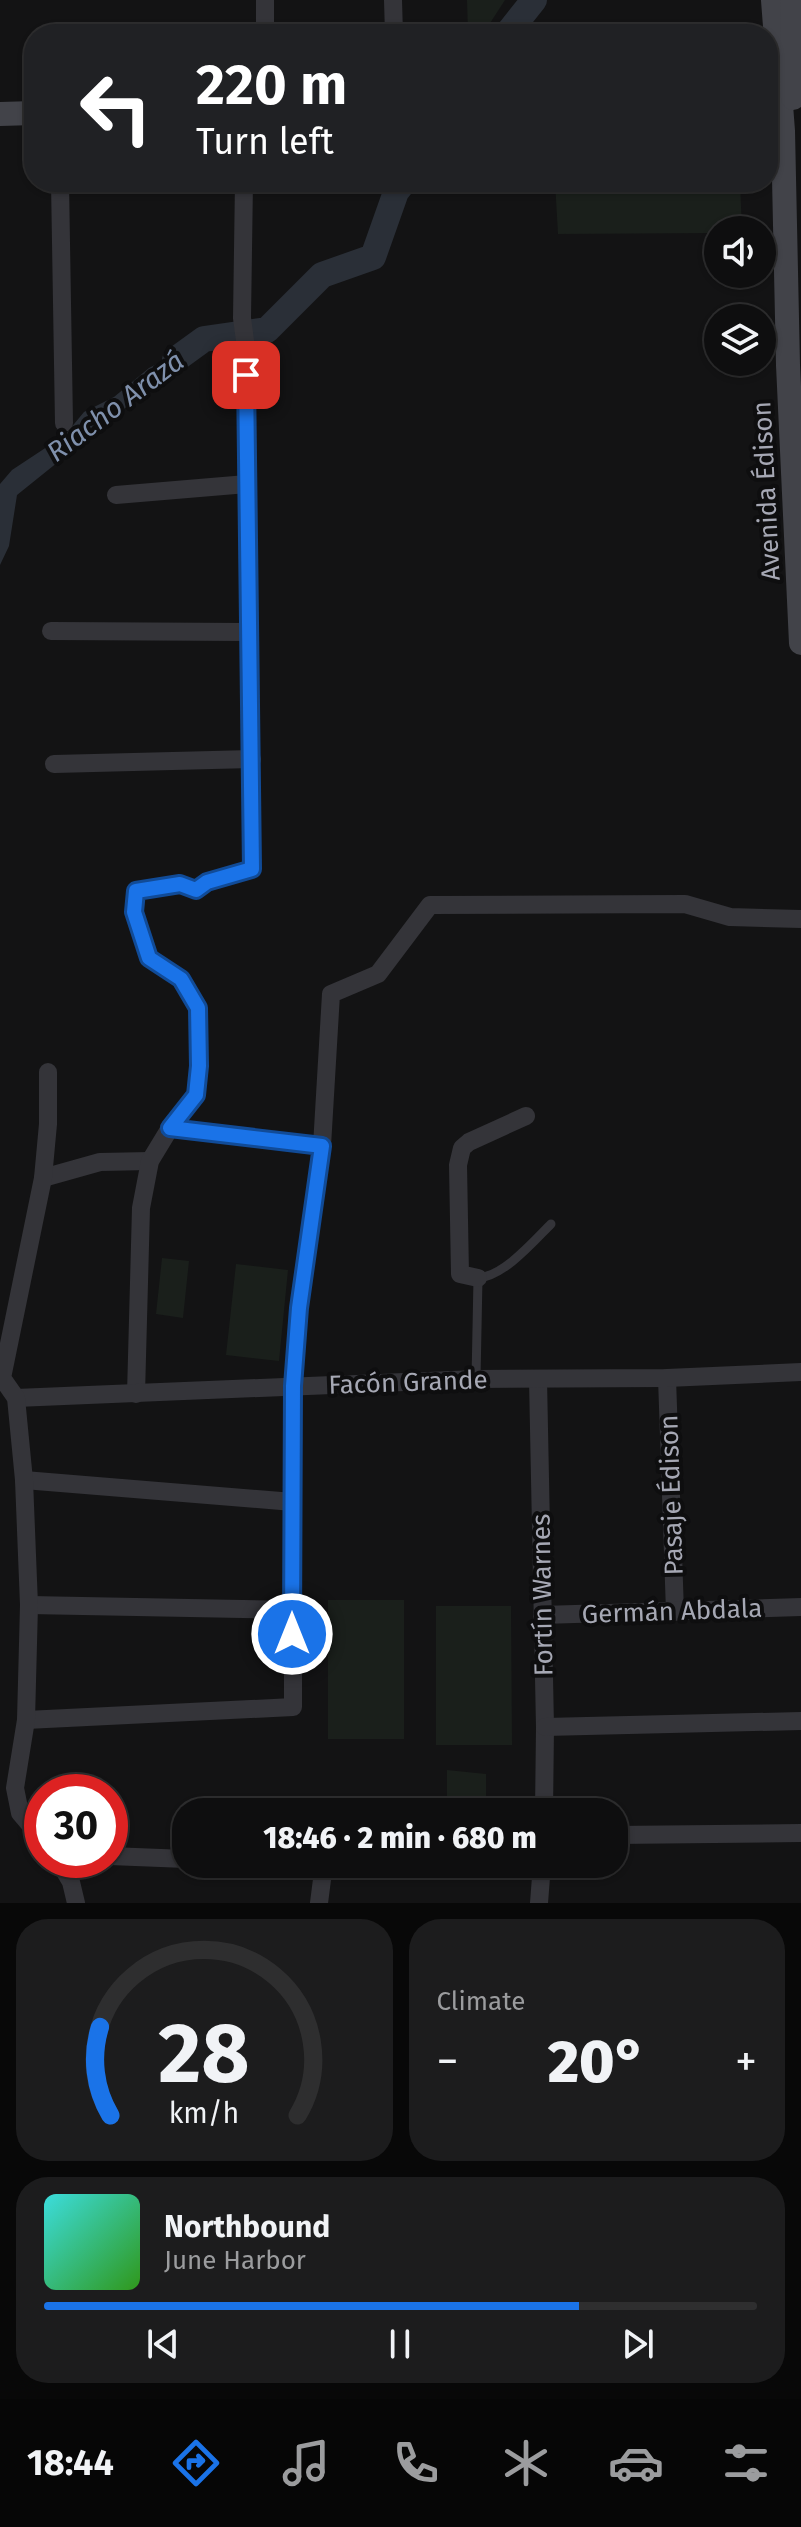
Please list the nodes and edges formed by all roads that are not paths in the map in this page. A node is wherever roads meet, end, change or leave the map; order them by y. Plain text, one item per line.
1 (265, 0) edge
2 (393, 0) edge
3 (773, 0) edge
4 (792, 0) edge
5 (265, 24) edge
6 (394, 24) edge
7 (776, 24) edge
8 (778, 42) edge
9 (785, 101) edge
10 (24, 113) edge
11 (0, 114) edge
12 (60, 192) edge
13 (244, 192) edge
14 (798, 275) edge
15 (797, 404) edge
16 (64, 423) dead end
17 (801, 436) edge
18 (247, 484) junction
19 (116, 495) dead end
20 (51, 631) dead end
21 (247, 632) junction
22 (801, 643) edge
23 (252, 759) junction
24 (54, 764) dead end
25 (801, 919) edge
26 (48, 1072) dead end
27 (526, 1116) dead end
28 (170, 1128) junction
29 (322, 1146) junction
30 (150, 1161) junction
31 (43, 1178) junction
32 (551, 1224) dead end
33 (478, 1278) junction
34 (801, 1372) edge
35 (667, 1378) junction
36 (476, 1379) junction
37 (538, 1379) junction
38 (293, 1386) junction
39 (136, 1394) junction
40 (16, 1398) junction
41 (24, 1480) junction
42 (293, 1502) junction
43 (29, 1605) junction
44 (801, 1607) edge
45 (292, 1610) junction
46 (675, 1612) junction
47 (542, 1615) junction
48 (26, 1720) junction
49 (801, 1721) edge
50 (545, 1727) junction
51 (544, 1798) edge
52 (24, 1818) edge
53 (801, 1833) edge
54 (628, 1835) edge
55 (128, 1857) edge
56 (172, 1858) edge
57 (69, 1878) edge
58 (322, 1878) edge
59 (541, 1878) edge
60 (76, 1903) edge
61 (319, 1903) edge
62 (539, 1903) edge

1 - 5 street
2 - 6 street
3 - 7 main road, Avenida Édison
4 - 9 main road, Avenida Édison
8 - 9 main road, Avenida Édison
9 - 14 main road, Avenida Édison
9 - 15 main road, Avenida Édison
10 - 11 main road
12 - 16 street
13 - 18 street
14 - 15 main road, Avenida Édison
15 - 17 main road, Avenida Édison
15 - 22 main road, Avenida Édison
18 - 19 street
18 - 21 street
20 - 21 street
21 - 23 street
23 - 24 street
23 - 28 street
25 - 29 street
26 - 31 street
27 - 33 street
28 - 29 street
28 - 30 street
29 - 38 street
30 - 31 street
30 - 39 street
31 - 40 street
32 - 33 lane
33 - 36 lane
34 - 35 street, Facón Grande
35 - 37 street, Facón Grande
35 - 46 street, Pasaje Édison
36 - 37 street, Facón Grande
36 - 38 street, Facón Grande
37 - 47 street, Fortín Warnes
38 - 39 street, Facón Grande
38 - 42 street
39 - 40 street, Facón Grande
40 - 41 street
41 - 42 street
41 - 43 street
42 - 45 street
43 - 45 street
43 - 48 street
44 - 46 street, Germán Abdala
45 - 48 street
46 - 47 street, Germán Abdala
47 - 50 street, Fortín Warnes
48 - 52 street
49 - 50 street
50 - 51 street, Fortín Warnes
53 - 54 street
55 - 56 street
57 - 60 street
58 - 61 street
59 - 62 street

